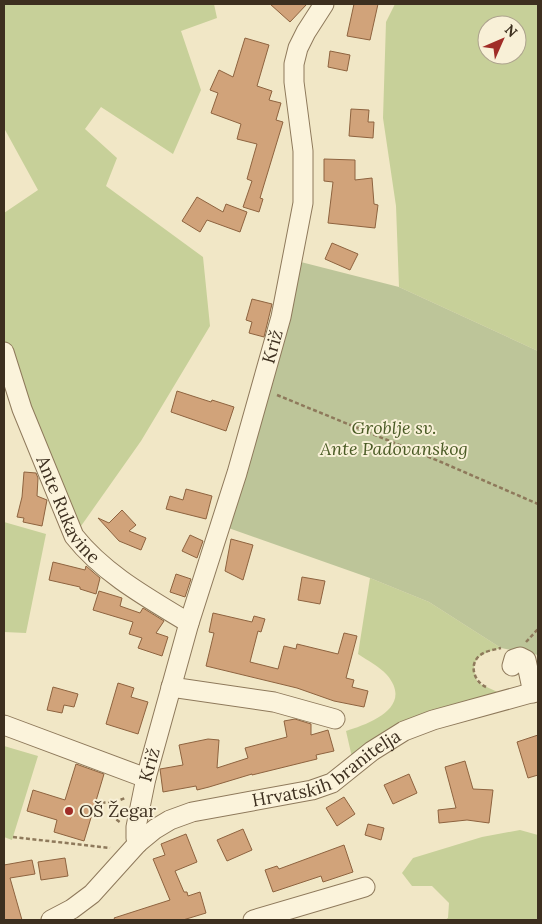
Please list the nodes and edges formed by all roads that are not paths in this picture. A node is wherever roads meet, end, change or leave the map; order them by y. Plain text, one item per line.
1 (324, 4) edge
2 (4, 352) edge
3 (189, 623) junction
4 (512, 666) dead end
5 (171, 687) junction
6 (536, 692) edge
7 (335, 718) dead end
8 (4, 725) edge
9 (146, 778) junction
10 (138, 843) junction
11 (365, 887) dead end
12 (51, 920) edge
13 (253, 920) edge

1 - 3 street, Križ
2 - 3 street, Ante Rukavine
3 - 5 street, Križ
4 - 6 street
5 - 7 street
5 - 9 street, Križ
6 - 10 street, Hrvatskih branitelja
8 - 9 street
9 - 10 street, Križ
10 - 12 street, Hrvatskih branitelja
11 - 13 street

